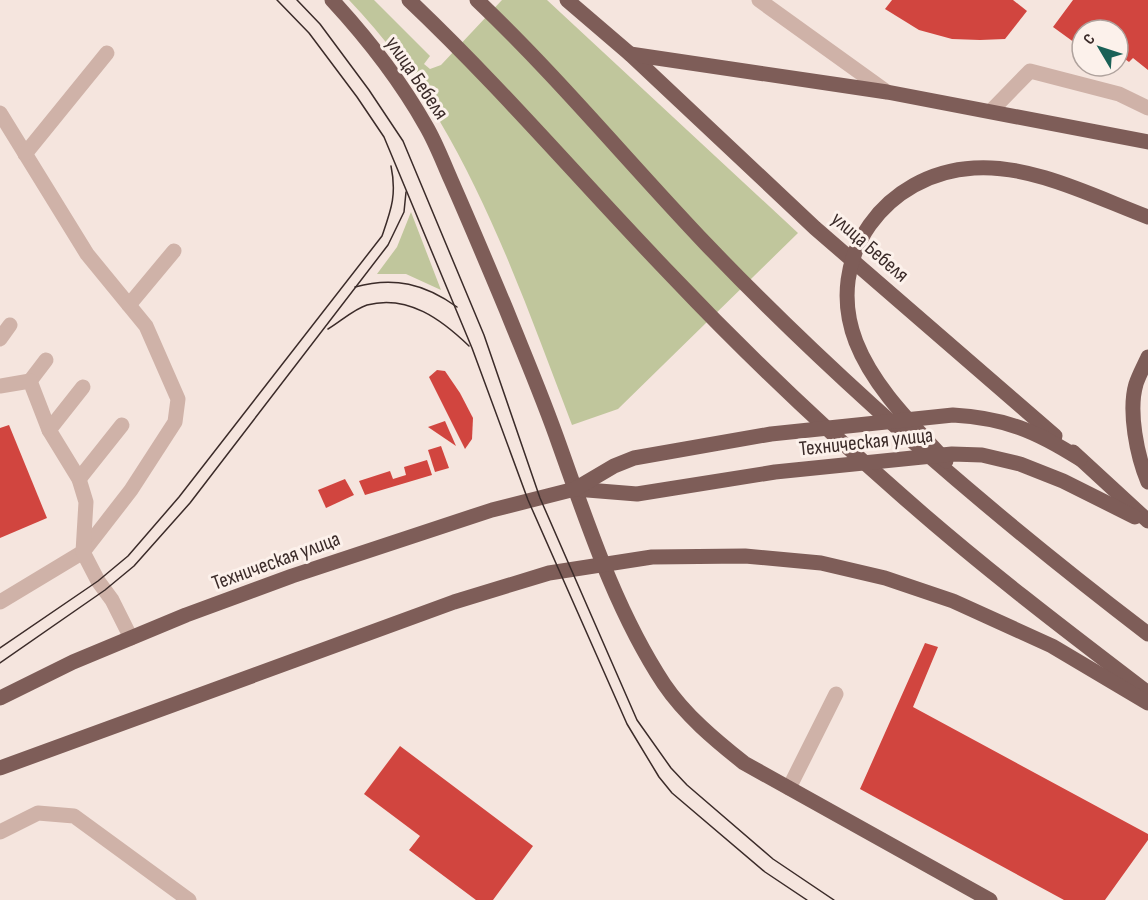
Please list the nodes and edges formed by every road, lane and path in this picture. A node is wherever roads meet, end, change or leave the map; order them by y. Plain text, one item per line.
1 (332, 0) edge
2 (409, 0) edge
3 (567, 0) edge
4 (759, 0) edge
5 (482, 5) edge
6 (107, 53) dead end
7 (630, 54) junction
8 (887, 92) junction
9 (1148, 108) edge
10 (991, 111) junction
11 (0, 113) edge
12 (1148, 142) edge
13 (26, 154) junction
14 (1148, 217) edge
15 (174, 251) dead end
16 (129, 305) junction
17 (10, 325) dead end
18 (0, 339) edge
19 (1148, 357) edge
20 (46, 360) dead end
21 (30, 381) junction
22 (0, 386) edge
23 (83, 387) dead end
24 (122, 425) dead end
25 (49, 430) junction
26 (1080, 459) junction
27 (79, 479) junction
28 (1148, 482) edge
29 (575, 489) junction
30 (989, 507) junction
31 (1148, 523) edge
32 (83, 552) junction
33 (0, 602) edge
34 (1148, 633) edge
35 (131, 638) junction
36 (1148, 693) edge
37 (836, 694) dead end
38 (0, 698) edge
39 (1148, 704) edge
40 (0, 768) edge
41 (789, 788) junction
42 (0, 831) edge
43 (189, 900) edge
44 (990, 900) edge

1 - 29 main road, улица Бебеля
2 - 36 main road, улица Бебеля
3 - 7 main road, улица Бебеля
4 - 8 street
5 - 30 main road
6 - 13 street
7 - 8 main road
7 - 26 main road, улица Бебеля
8 - 10 main road
9 - 10 street
10 - 12 main road
11 - 13 street
13 - 16 street
14 - 30 main road
15 - 16 street
16 - 32 street
17 - 18 street
19 - 28 main road
20 - 21 street
21 - 22 street
21 - 25 street
23 - 25 street
24 - 27 street
25 - 27 street
26 - 29 main road, Техническая улица
26 - 31 main road, улица Бебеля
27 - 32 street
29 - 31 main road, Техническая улица
29 - 35 main road, Техническая улица
29 - 41 main road, улица Бебеля
30 - 34 main road
32 - 33 street
32 - 35 street
35 - 38 main road, Техническая улица
37 - 41 street
39 - 40 main road
41 - 44 main road, улица Бебеля
42 - 43 street

